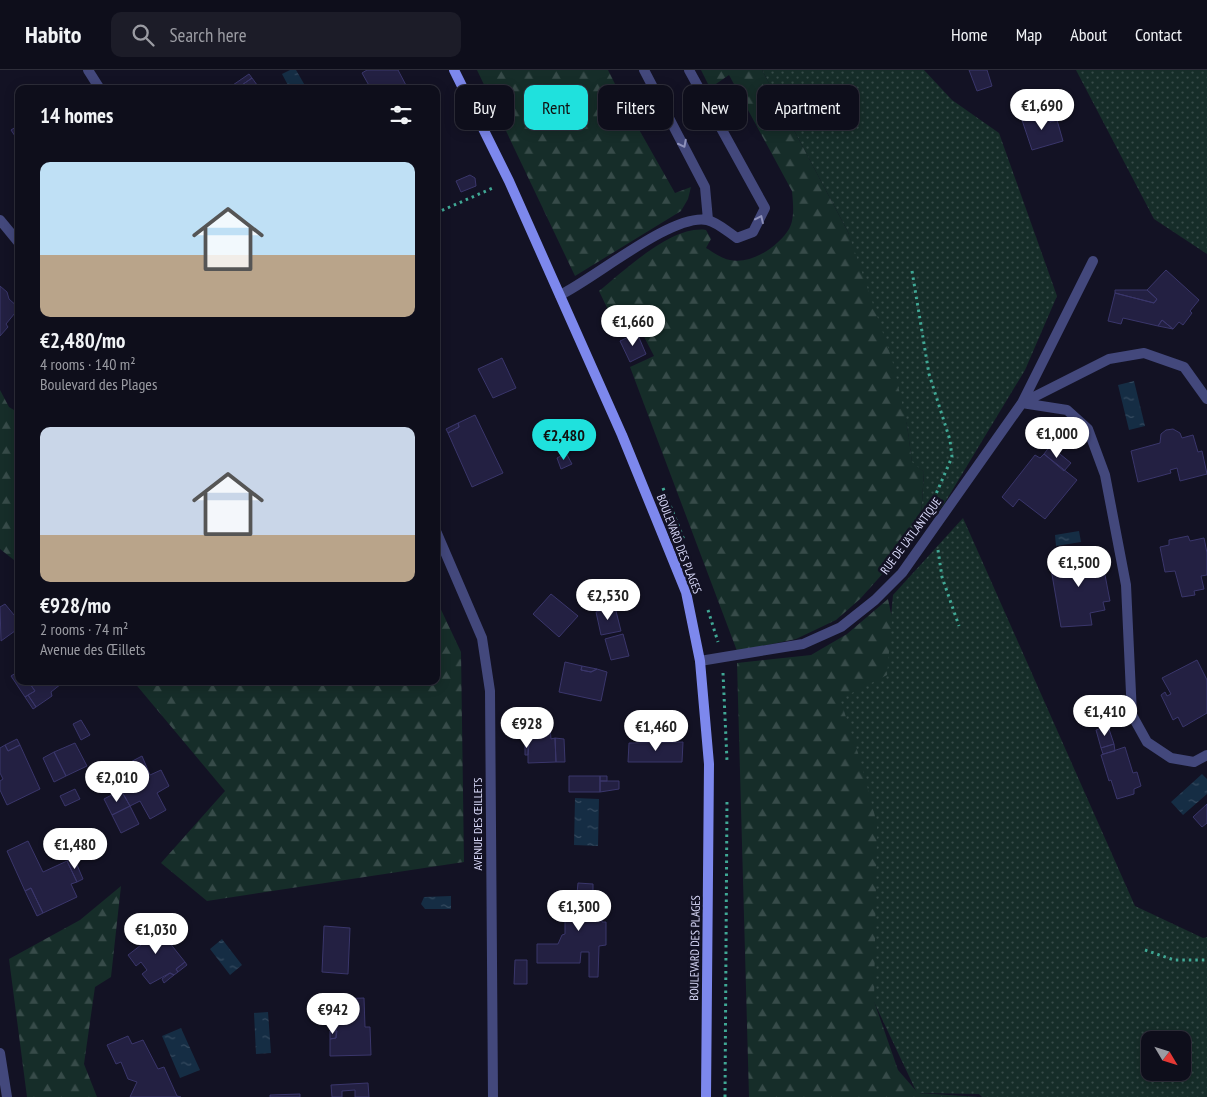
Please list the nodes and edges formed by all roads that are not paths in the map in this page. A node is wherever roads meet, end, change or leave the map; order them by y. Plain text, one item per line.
1 (88, 70) edge
2 (454, 70) edge
3 (644, 70) edge
4 (689, 70) edge
5 (97, 85) edge
6 (0, 220) edge
7 (708, 220) junction
8 (15, 238) edge
9 (1093, 261) dead end
10 (560, 295) junction
11 (1207, 399) edge
12 (1022, 403) junction
13 (440, 540) edge
14 (700, 661) junction
15 (1207, 755) edge
16 (0, 1053) edge
17 (7, 1097) edge
18 (493, 1097) edge
19 (706, 1097) edge

1 - 5 street
2 - 10 main road, BOULEVARD DES PLAGES
3 -> 7 street
7 -> 4 street
6 - 8 street
7 - 10 street
9 - 12 street, RUE DE L'ATLANTIQUE
10 - 14 main road, BOULEVARD DES PLAGES
11 - 12 street, RUE DE L'ATLANTIQUE
12 - 14 street, RUE DE L'ATLANTIQUE
12 - 15 street
13 - 18 street, AVENUE DES ŒILLETS
14 - 19 main road, BOULEVARD DES PLAGES
16 - 17 street

